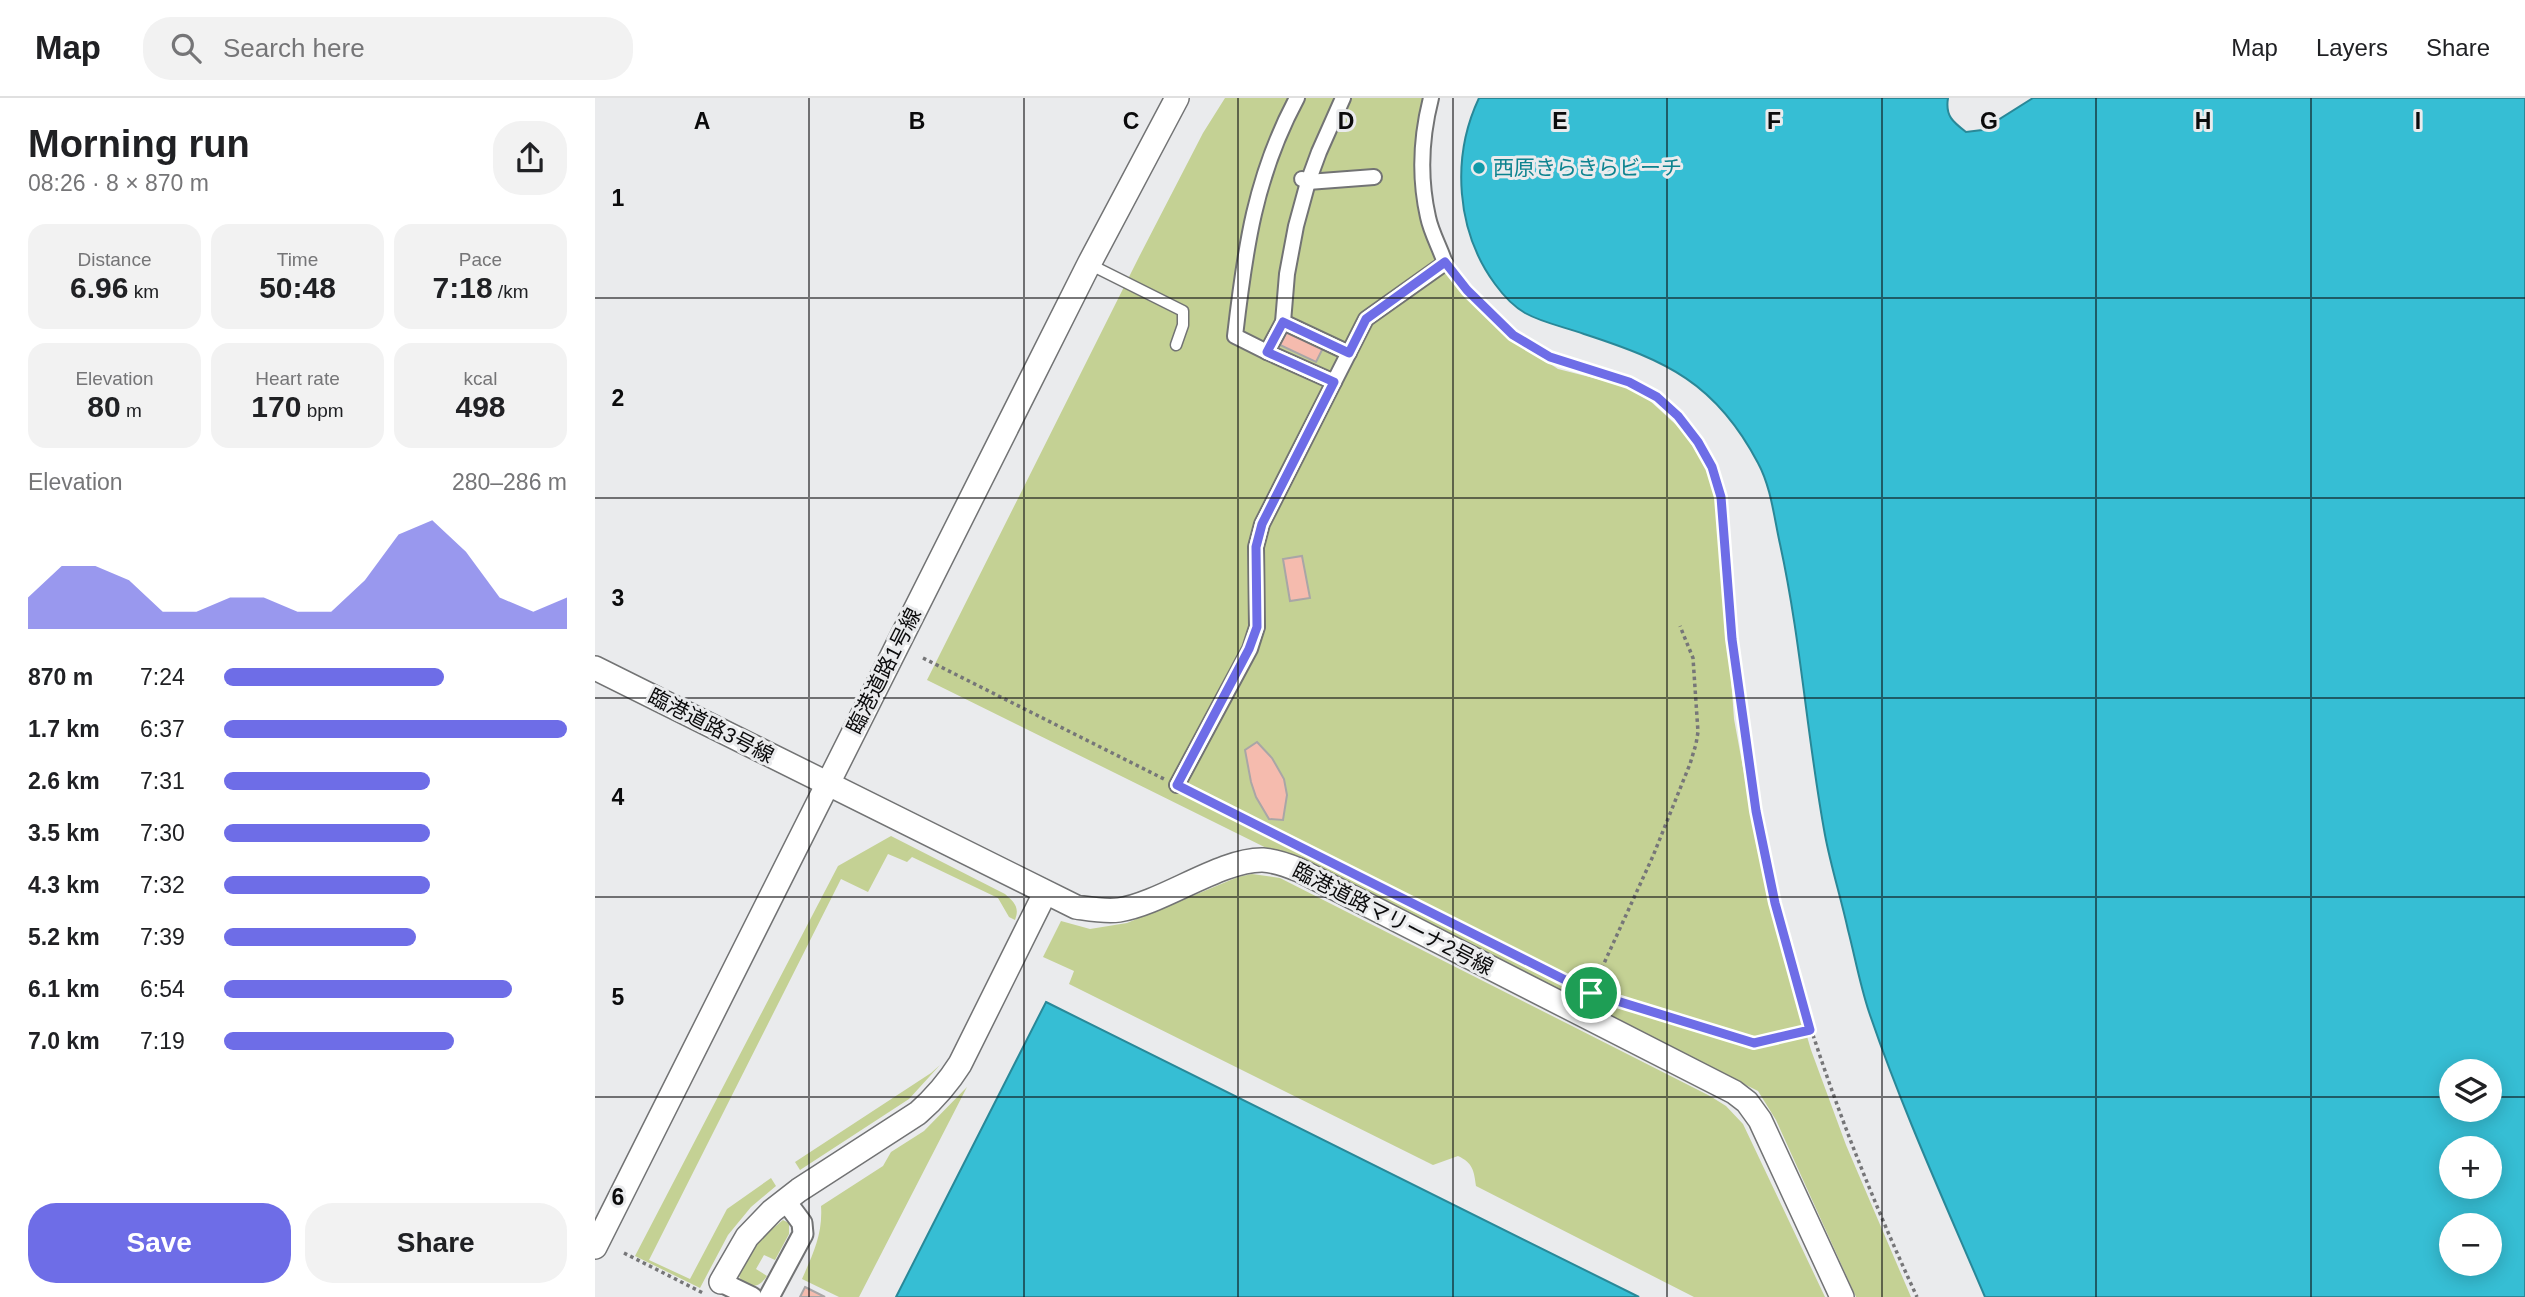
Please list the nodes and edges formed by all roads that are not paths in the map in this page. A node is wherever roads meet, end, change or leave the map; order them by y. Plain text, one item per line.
1 (1177, 98) edge
2 (1297, 98) edge
3 (1343, 98) edge
4 (1431, 98) edge
5 (1374, 177) dead end
6 (1305, 180) junction
7 (1089, 264) junction
8 (1283, 322) junction
9 (1176, 345) dead end
10 (1267, 352) junction
11 (1349, 353) junction
12 (1334, 382) junction
13 (595, 668) edge
14 (828, 785) junction
15 (1177, 785) road end
16 (1045, 893) junction
17 (785, 1200) junction
18 (595, 1247) edge
19 (716, 1289) edge
20 (752, 1297) edge
21 (769, 1297) edge
22 (1842, 1297) edge

1 - 7 street, 臨港道路1号線
2 - 10 street
3 - 6 street
4 - 11 street
5 - 6 street
6 - 8 street
7 - 9 lane
7 - 14 street, 臨港道路1号線
8 - 10 street
8 - 11 street
10 - 12 street
11 - 12 street
12 - 15 street
13 - 14 street, 臨港道路3号線
14 - 16 street, 臨港道路マリーナ2号線
14 - 18 street, 臨港道路1号線
16 - 17 street
16 - 22 street, 臨港道路マリーナ2号線
17 - 19 street
17 - 21 street
19 - 20 street

